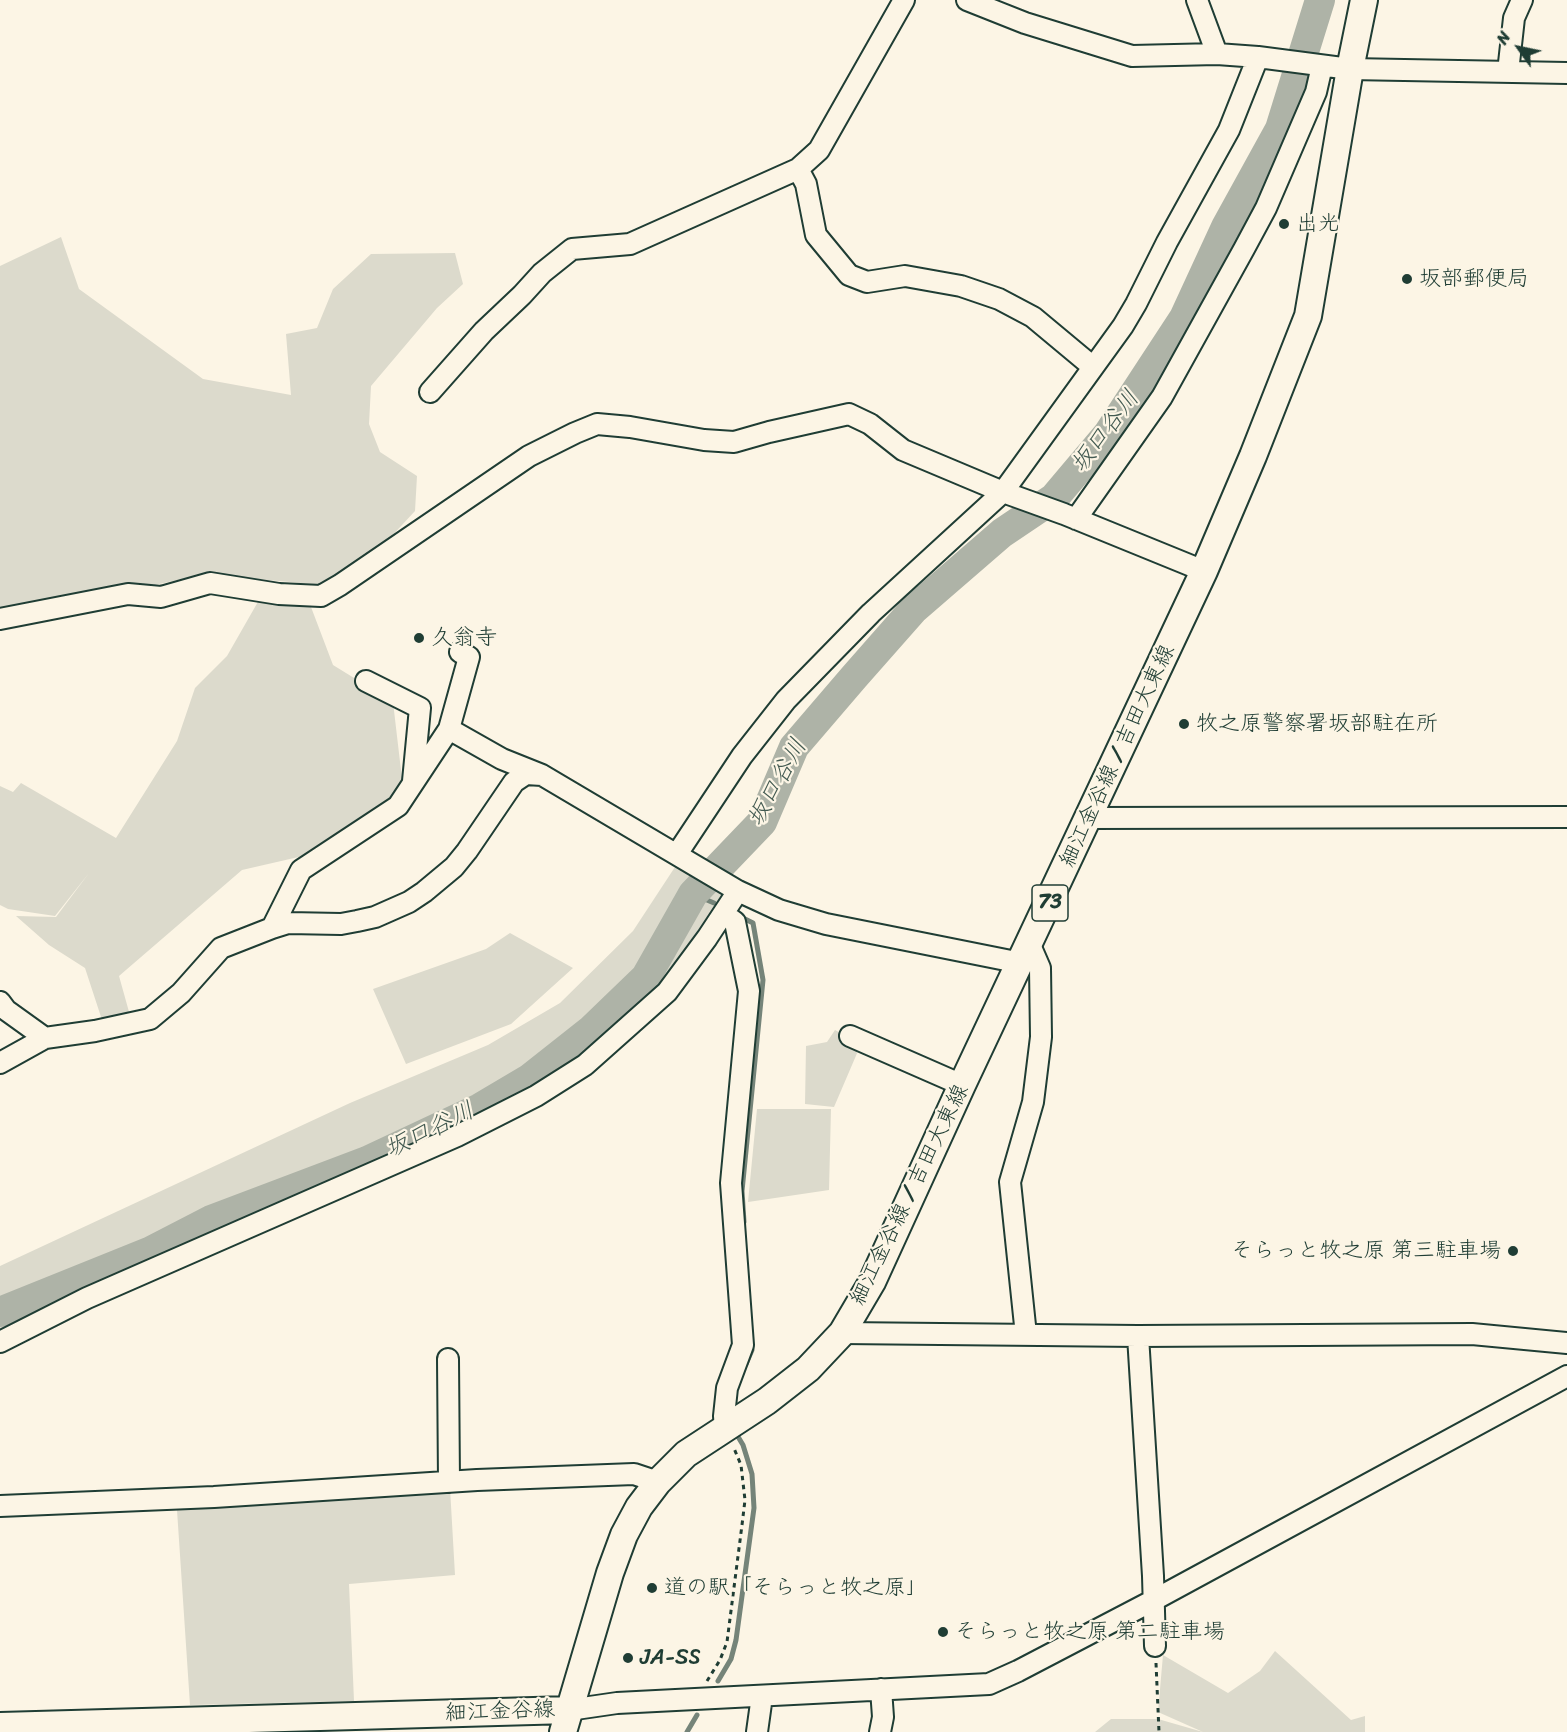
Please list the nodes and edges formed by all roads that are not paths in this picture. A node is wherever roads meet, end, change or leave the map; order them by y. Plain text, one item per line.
1 (904, 0) edge
2 (967, 0) edge
3 (1197, 0) edge
4 (1364, 0) edge
5 (1522, 0) edge
6 (1217, 54) junction
7 (1258, 57) junction
8 (1319, 66) junction
9 (1350, 69) junction
10 (1508, 72) junction
11 (1567, 73) edge
12 (798, 169) junction
13 (1093, 368) junction
14 (430, 392) dead end
15 (1003, 492) junction
16 (1070, 517) junction
17 (1204, 571) junction
18 (0, 619) edge
19 (460, 652) dead end
20 (366, 681) dead end
21 (449, 729) junction
22 (542, 775) junction
23 (413, 784) junction
24 (1567, 817) edge
25 (1089, 818) junction
26 (680, 856) junction
27 (733, 888) junction
28 (724, 914) junction
29 (272, 928) junction
30 (1026, 954) junction
31 (0, 1002) edge
32 (850, 1036) dead end
33 (45, 1038) junction
34 (0, 1063) edge
35 (962, 1085) junction
36 (842, 1333) junction
37 (1026, 1335) junction
38 (1138, 1336) junction
39 (0, 1342) edge
40 (1567, 1343) edge
41 (448, 1359) dead end
42 (1567, 1376) edge
43 (725, 1429) junction
44 (449, 1482) junction
45 (658, 1482) junction
46 (0, 1506) edge
47 (1154, 1600) junction
48 (1155, 1646) road end
49 (881, 1689) junction
50 (762, 1696) junction
51 (566, 1721) edge
52 (8, 1728) edge
53 (757, 1732) edge
54 (880, 1732) edge

1 - 12 street
2 - 6 street
3 - 6 street
4 - 9 main road, 細江金谷線 / 吉田大東線 / 73
5 - 10 street
6 - 7 street
7 - 8 street
7 - 13 street
8 - 9 street
8 - 16 street
9 - 10 street
9 - 17 main road, 細江金谷線 / 吉田大東線 / 73
10 - 11 street
12 - 13 street
12 - 14 street
13 - 15 street
15 - 16 street
15 - 18 street
15 - 26 street
16 - 17 street
17 - 25 main road, 細江金谷線 / 吉田大東線 / 73
19 - 21 street
20 - 23 street
21 - 22 street
21 - 23 street
22 - 26 street
22 - 29 street
23 - 29 street
24 - 25 street
25 - 30 main road, 細江金谷線 / 吉田大東線 / 73
26 - 27 street
27 - 28 street
27 - 30 street
28 - 39 street
28 - 43 street
29 - 33 street
30 - 35 main road, 細江金谷線 / 吉田大東線 / 73
30 - 37 street
31 - 33 street
32 - 35 street
33 - 34 street
35 - 36 main road, 細江金谷線 / 吉田大東線 / 73
36 - 37 street
36 - 43 main road, 細江金谷線 / 吉田大東線 / 73
37 - 38 street
38 - 40 street
38 - 47 street
41 - 44 street
42 - 47 street
43 - 45 main road, 細江金谷線 / 吉田大東線 / 73
44 - 45 street
44 - 46 street
45 - 51 main road, 細江金谷線 / 吉田大東線 / 73
47 - 48 street
47 - 49 street
49 - 50 street
49 - 54 street
50 - 51 street
50 - 53 street
51 - 52 main road, 細江金谷線

